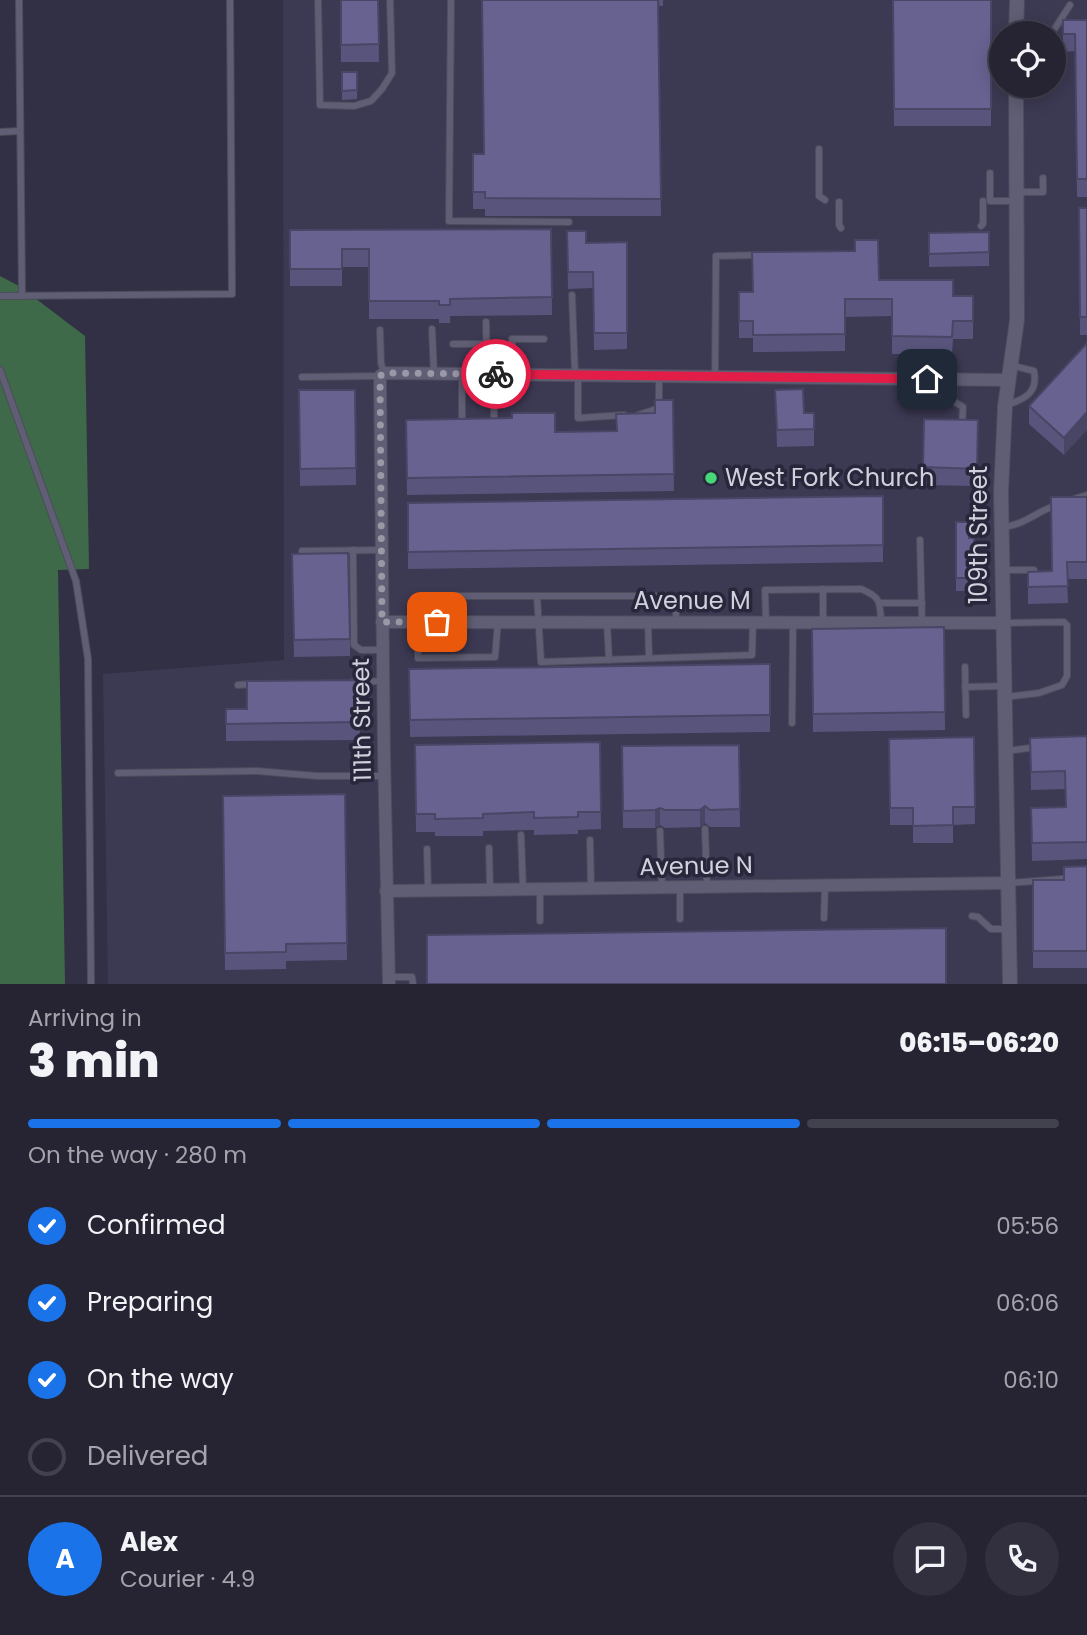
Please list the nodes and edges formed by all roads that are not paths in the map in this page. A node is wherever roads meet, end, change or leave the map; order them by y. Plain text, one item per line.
1 (19, 0) edge
2 (230, 0) edge
3 (318, 0) edge
4 (390, 0) edge
5 (451, 0) edge
6 (1017, 0) edge
7 (1070, 5) dead end
8 (1016, 21) edge
9 (1060, 21) edge
10 (1016, 98) edge
11 (20, 131) junction
12 (0, 132) edge
13 (819, 149) dead end
14 (990, 173) dead end
15 (1043, 178) dead end
16 (1017, 196) junction
17 (825, 200) dead end
18 (983, 201) dead end
19 (839, 202) dead end
20 (569, 222) dead end
21 (981, 226) dead end
22 (841, 228) dead end
23 (771, 254) edge
24 (572, 295) dead end
25 (0, 296) edge
26 (22, 296) junction
27 (486, 322) dead end
28 (432, 329) dead end
29 (380, 330) dead end
30 (544, 339) dead end
31 (453, 344) dead end
32 (486, 344) junction
33 (1010, 365) junction
34 (0, 370) edge
35 (382, 374) junction
36 (434, 374) junction
37 (462, 374) junction
38 (490, 374) junction
39 (512, 374) junction
40 (576, 375) junction
41 (659, 376) junction
42 (302, 377) dead end
43 (715, 377) junction
44 (954, 379) junction
45 (1008, 380) junction
46 (1005, 406) junction
47 (480, 429) edge
48 (962, 429) edge
49 (468, 430) edge
50 (1087, 495) edge
51 (1001, 527) junction
52 (920, 540) dead end
53 (354, 550) junction
54 (382, 550) junction
55 (302, 551) edge
56 (1002, 570) junction
57 (1034, 570) edge
58 (823, 589) junction
59 (537, 596) junction
60 (880, 603) junction
61 (922, 603) junction
62 (382, 622) junction
63 (417, 622) junction
64 (437, 622) junction
65 (498, 622) junction
66 (537, 622) junction
67 (607, 622) junction
68 (648, 622) junction
69 (676, 622) junction
70 (759, 622) junction
71 (793, 622) junction
72 (823, 622) junction
73 (881, 622) junction
74 (922, 622) junction
75 (1003, 623) junction
76 (383, 650) junction
77 (649, 659) junction
78 (609, 660) junction
79 (965, 667) dead end
80 (383, 681) junction
81 (343, 682) edge
82 (264, 684) edge
83 (238, 685) dead end
84 (965, 687) junction
85 (1003, 692) junction
86 (966, 715) dead end
87 (792, 723) dead end
88 (1047, 746) edge
89 (1005, 751) junction
90 (118, 774) dead end
91 (384, 776) junction
92 (705, 829) dead end
93 (660, 831) dead end
94 (521, 835) dead end
95 (590, 840) dead end
96 (489, 848) dead end
97 (427, 849) dead end
98 (1087, 877) edge
99 (1006, 883) junction
100 (825, 885) junction
101 (707, 886) junction
102 (662, 887) junction
103 (680, 887) junction
104 (540, 888) junction
105 (591, 888) junction
106 (490, 889) junction
107 (523, 889) junction
108 (428, 890) junction
109 (386, 891) junction
110 (972, 916) dead end
111 (824, 918) dead end
112 (680, 919) dead end
113 (540, 921) dead end
114 (1007, 929) junction
115 (388, 980) edge
116 (91, 984) edge
117 (412, 984) edge
118 (1010, 984) edge

1 - 11 lane
2 - 26 lane
3 - 4 lane
5 - 20 lane
6 - 8 street
7 - 9 lane
10 - 16 street, 109th Street
11 - 12 lane
11 - 26 lane
13 - 17 lane
14 - 16 lane
15 - 16 lane
16 - 33 street, 109th Street
18 - 21 lane
19 - 22 lane
23 - 43 lane
24 - 40 lane
25 - 26 lane
27 - 32 lane
28 - 36 lane
29 - 35 lane
30 - 39 lane
31 - 32 lane
32 - 38 lane
33 - 45 street, 109th Street
33 - 46 lane
34 - 116 lane
35 - 36 street
35 - 42 lane
35 - 54 street, 111th Street
36 - 37 street
37 - 38 street
37 - 49 lane
38 - 39 street
38 - 47 lane
39 - 40 street
40 - 41 street
40 - 41 lane
41 - 43 street
43 - 44 street
44 - 45 street
44 - 48 lane
45 - 46 street, 109th Street
46 - 51 street, 109th Street
50 - 51 lane
51 - 56 street, 109th Street
52 - 61 lane
53 - 54 lane
53 - 55 lane
53 - 76 lane
54 - 62 street, 111th Street
56 - 57 lane
56 - 75 street, 109th Street
58 - 60 lane
58 - 70 lane
58 - 72 lane
59 - 64 lane
59 - 66 lane
59 - 69 lane
60 - 61 lane
60 - 73 lane
61 - 74 lane
62 - 63 street, Avenue M
62 - 76 street, 111th Street
63 - 64 street, Avenue M
63 - 65 lane
64 - 65 street, Avenue M
65 - 66 street, Avenue M
66 - 67 street, Avenue M
66 - 78 lane
67 - 68 street, Avenue M
67 - 78 lane
68 - 69 street, Avenue M
68 - 77 lane
69 - 70 street, Avenue M
70 - 71 street, Avenue M
70 - 77 lane
71 - 72 street, Avenue M
71 - 87 lane
72 - 73 street, Avenue M
73 - 74 street, Avenue M
74 - 75 street, Avenue M
75 - 85 street, 109th Street
75 - 85 lane
76 - 80 street, 111th Street
77 - 78 lane
79 - 84 lane
80 - 81 lane
80 - 91 street, 111th Street
82 - 83 lane
84 - 85 lane
84 - 86 lane
85 - 89 street, 109th Street
88 - 89 lane
89 - 99 street, 109th Street
90 - 91 lane
91 - 109 street, 111th Street
92 - 101 lane
93 - 102 lane
94 - 107 lane
95 - 105 lane
96 - 106 lane
97 - 108 lane
98 - 99 lane
99 - 100 street, Avenue N
99 - 114 street, 109th Street
100 - 101 street, Avenue N
100 - 111 lane
101 - 103 street, Avenue N
102 - 103 street, Avenue N
102 - 105 street, Avenue N
103 - 112 lane
104 - 105 street, Avenue N
104 - 107 street, Avenue N
104 - 113 lane
106 - 107 street, Avenue N
106 - 108 street, Avenue N
108 - 109 street, Avenue N
109 - 115 street, 111th Street
110 - 114 lane
114 - 118 street, 109th Street
115 - 117 lane

